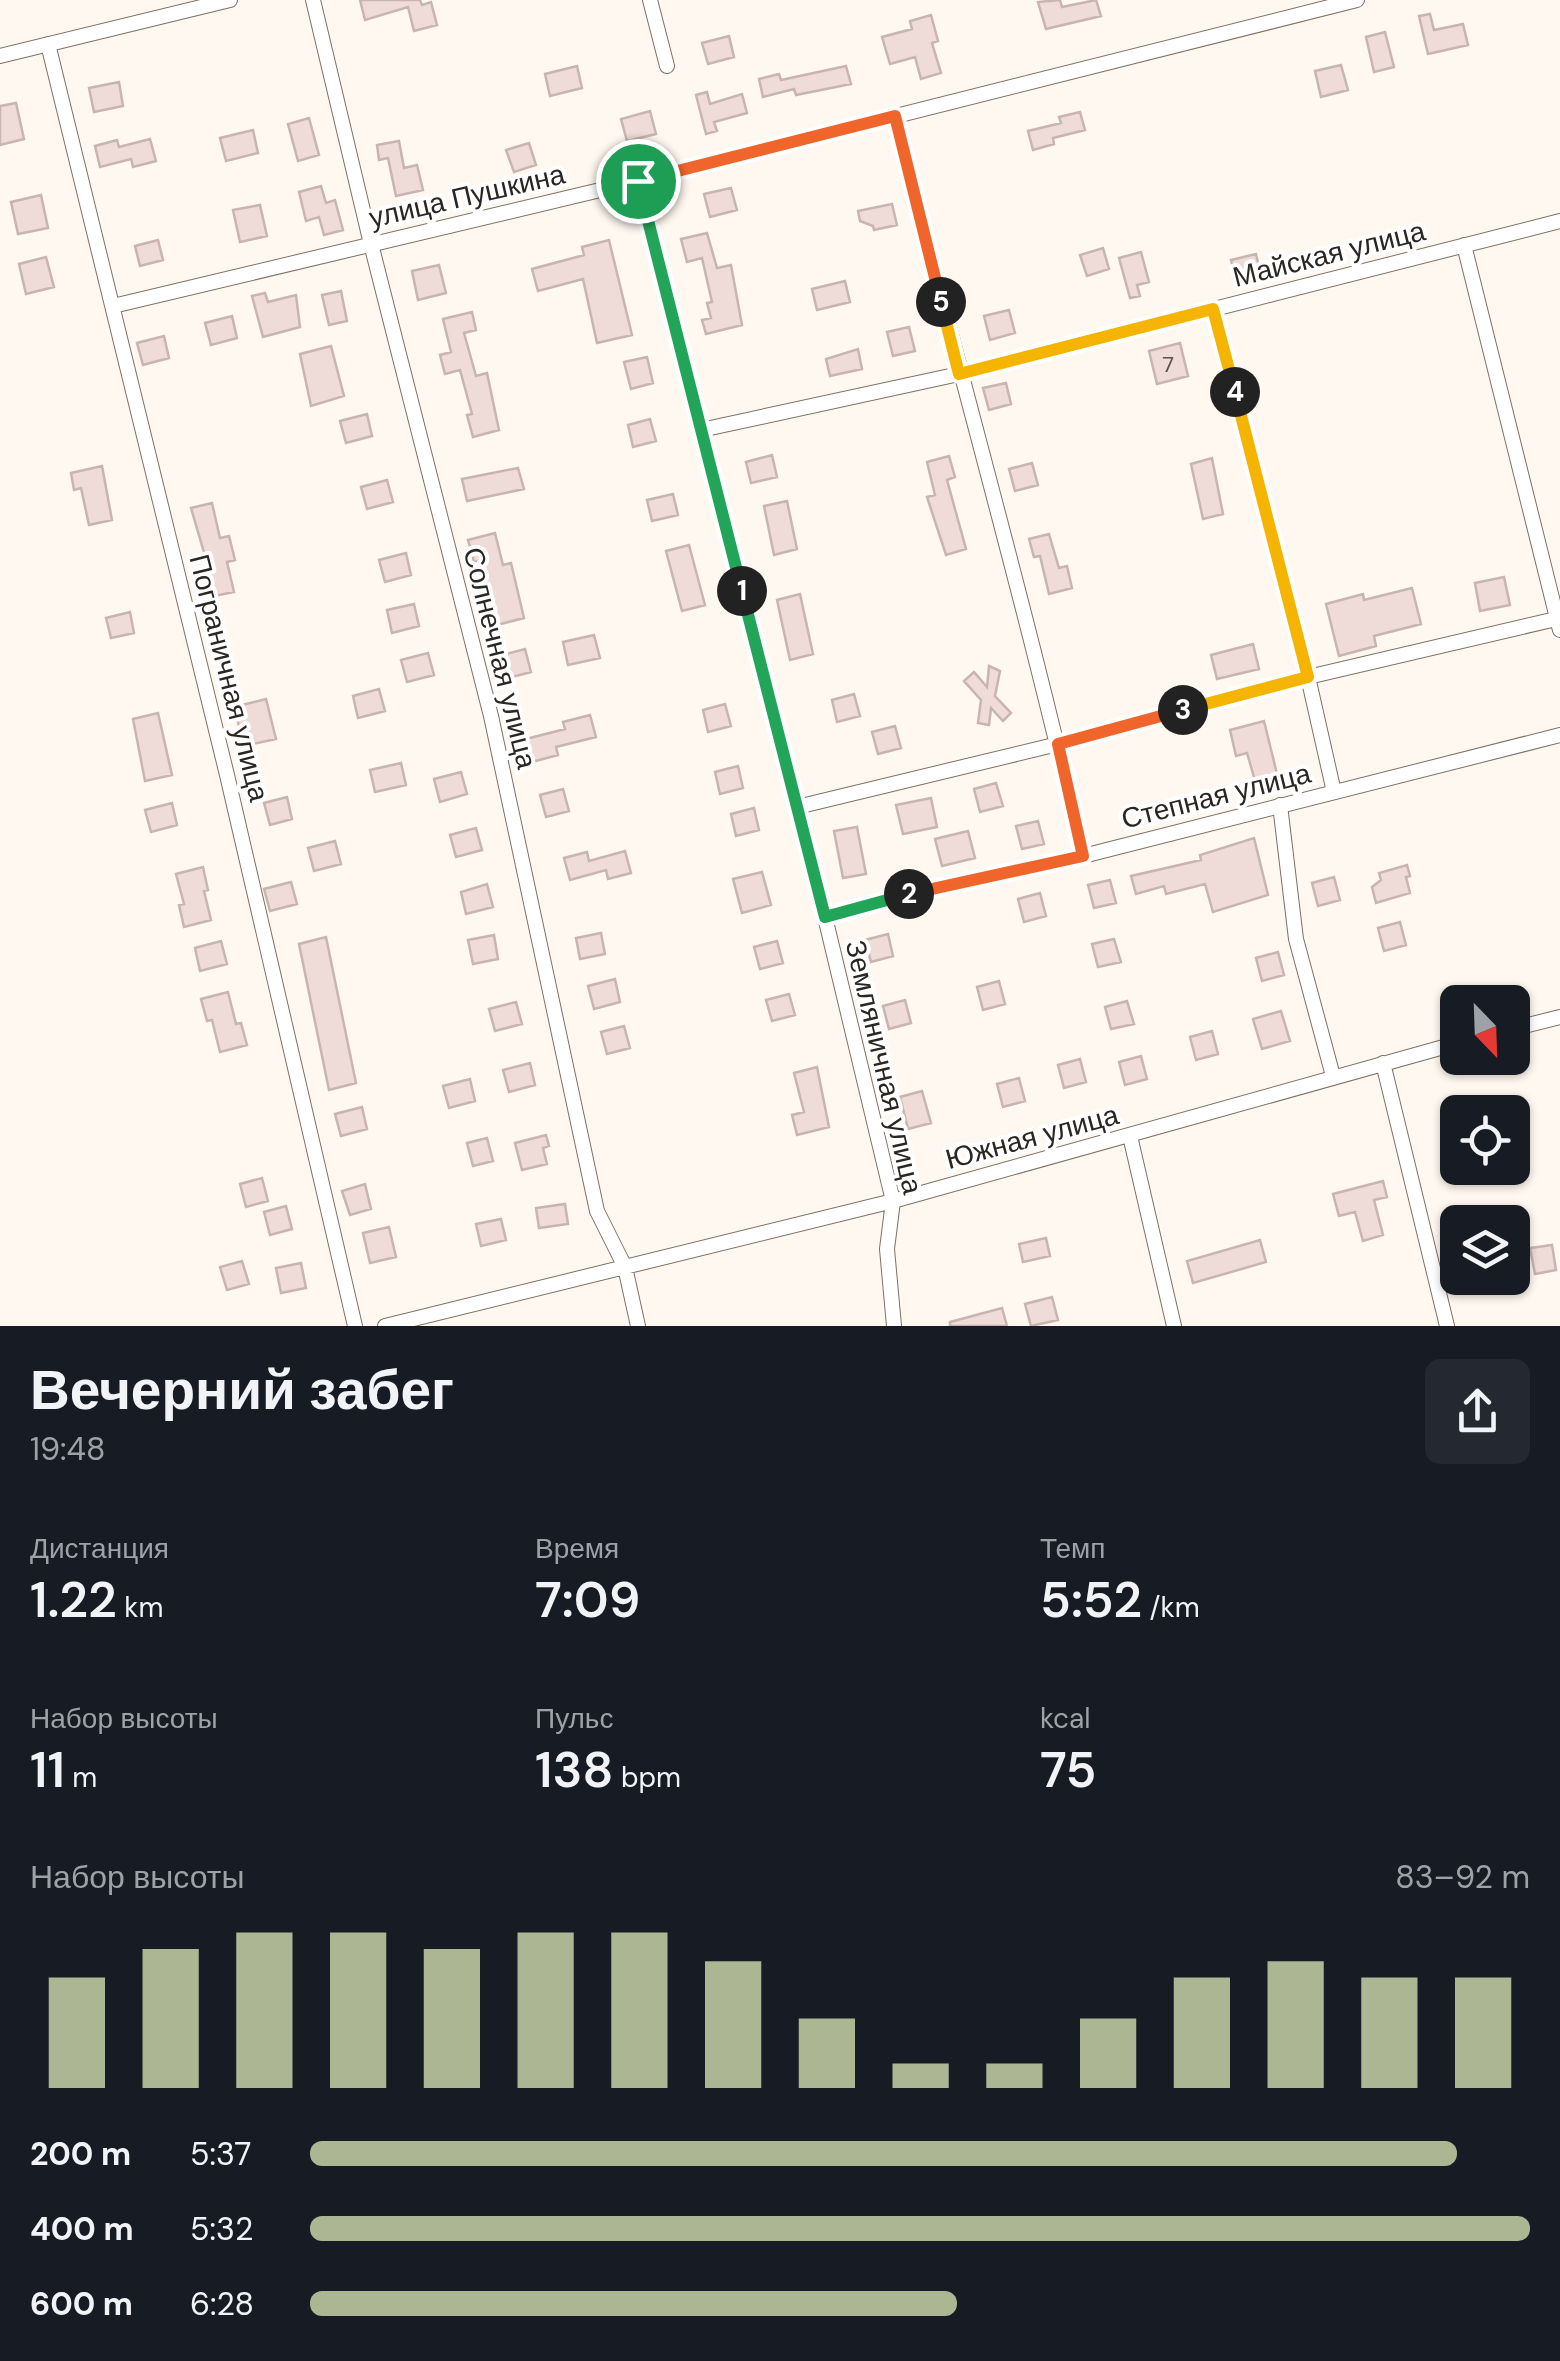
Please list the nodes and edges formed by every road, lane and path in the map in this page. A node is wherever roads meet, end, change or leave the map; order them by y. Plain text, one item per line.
1 (230, 0) edge
2 (314, 0) edge
3 (650, 0) edge
4 (1357, 0) edge
5 (48, 44) junction
6 (0, 56) edge
7 (667, 66) dead end
8 (895, 116) junction
9 (638, 181) junction
10 (1560, 221) edge
11 (371, 244) junction
12 (1464, 245) junction
13 (113, 306) junction
14 (1213, 309) junction
15 (959, 374) junction
16 (701, 430) junction
17 (1559, 622) edge
18 (1308, 677) junction
19 (1560, 735) edge
20 (1058, 744) junction
21 (1334, 792) junction
22 (1280, 806) junction
23 (796, 808) junction
24 (1083, 856) junction
25 (825, 917) junction
26 (1560, 1016) edge
27 (1530, 1024) edge
28 (1440, 1048) edge
29 (1383, 1063) junction
30 (1332, 1076) junction
31 (1130, 1136) junction
32 (892, 1201) junction
33 (625, 1268) junction
34 (356, 1326) edge
35 (385, 1326) edge
36 (638, 1326) edge
37 (894, 1326) edge
38 (1174, 1326) edge
39 (1447, 1326) edge

1 - 5 street
2 - 11 street, Солнечная улица
3 - 7 street
4 - 8 street, улица Пушкина
5 - 6 street
5 - 13 street, Пограничная улица
8 - 9 street, улица Пушкина
8 - 15 street
9 - 11 street, улица Пушкина
9 - 16 street, Земляничная улица
10 - 12 street, Майская улица
11 - 13 street, улица Пушкина
11 - 33 street, Солнечная улица
12 - 14 street, Майская улица
12 - 17 street
13 - 34 street, Пограничная улица
14 - 15 street, Майская улица
14 - 18 street
15 - 16 street, Майская улица
15 - 20 street
16 - 23 street, Земляничная улица
17 - 18 street
18 - 20 street
18 - 21 street
19 - 21 street, Степная улица
20 - 23 street
20 - 24 street
21 - 22 street, Степная улица
22 - 24 street, Степная улица
22 - 30 street
23 - 25 street, Земляничная улица
24 - 25 street, Степная улица
25 - 32 street, Земляничная улица
26 - 27 street
28 - 29 street, Южная улица
29 - 30 street, Южная улица
29 - 39 street
30 - 31 street, Южная улица
31 - 32 street, Южная улица
31 - 38 street
32 - 33 street, Южная улица
32 - 37 street, Земляничная улица
33 - 35 street, Южная улица
33 - 36 street, Солнечная улица

